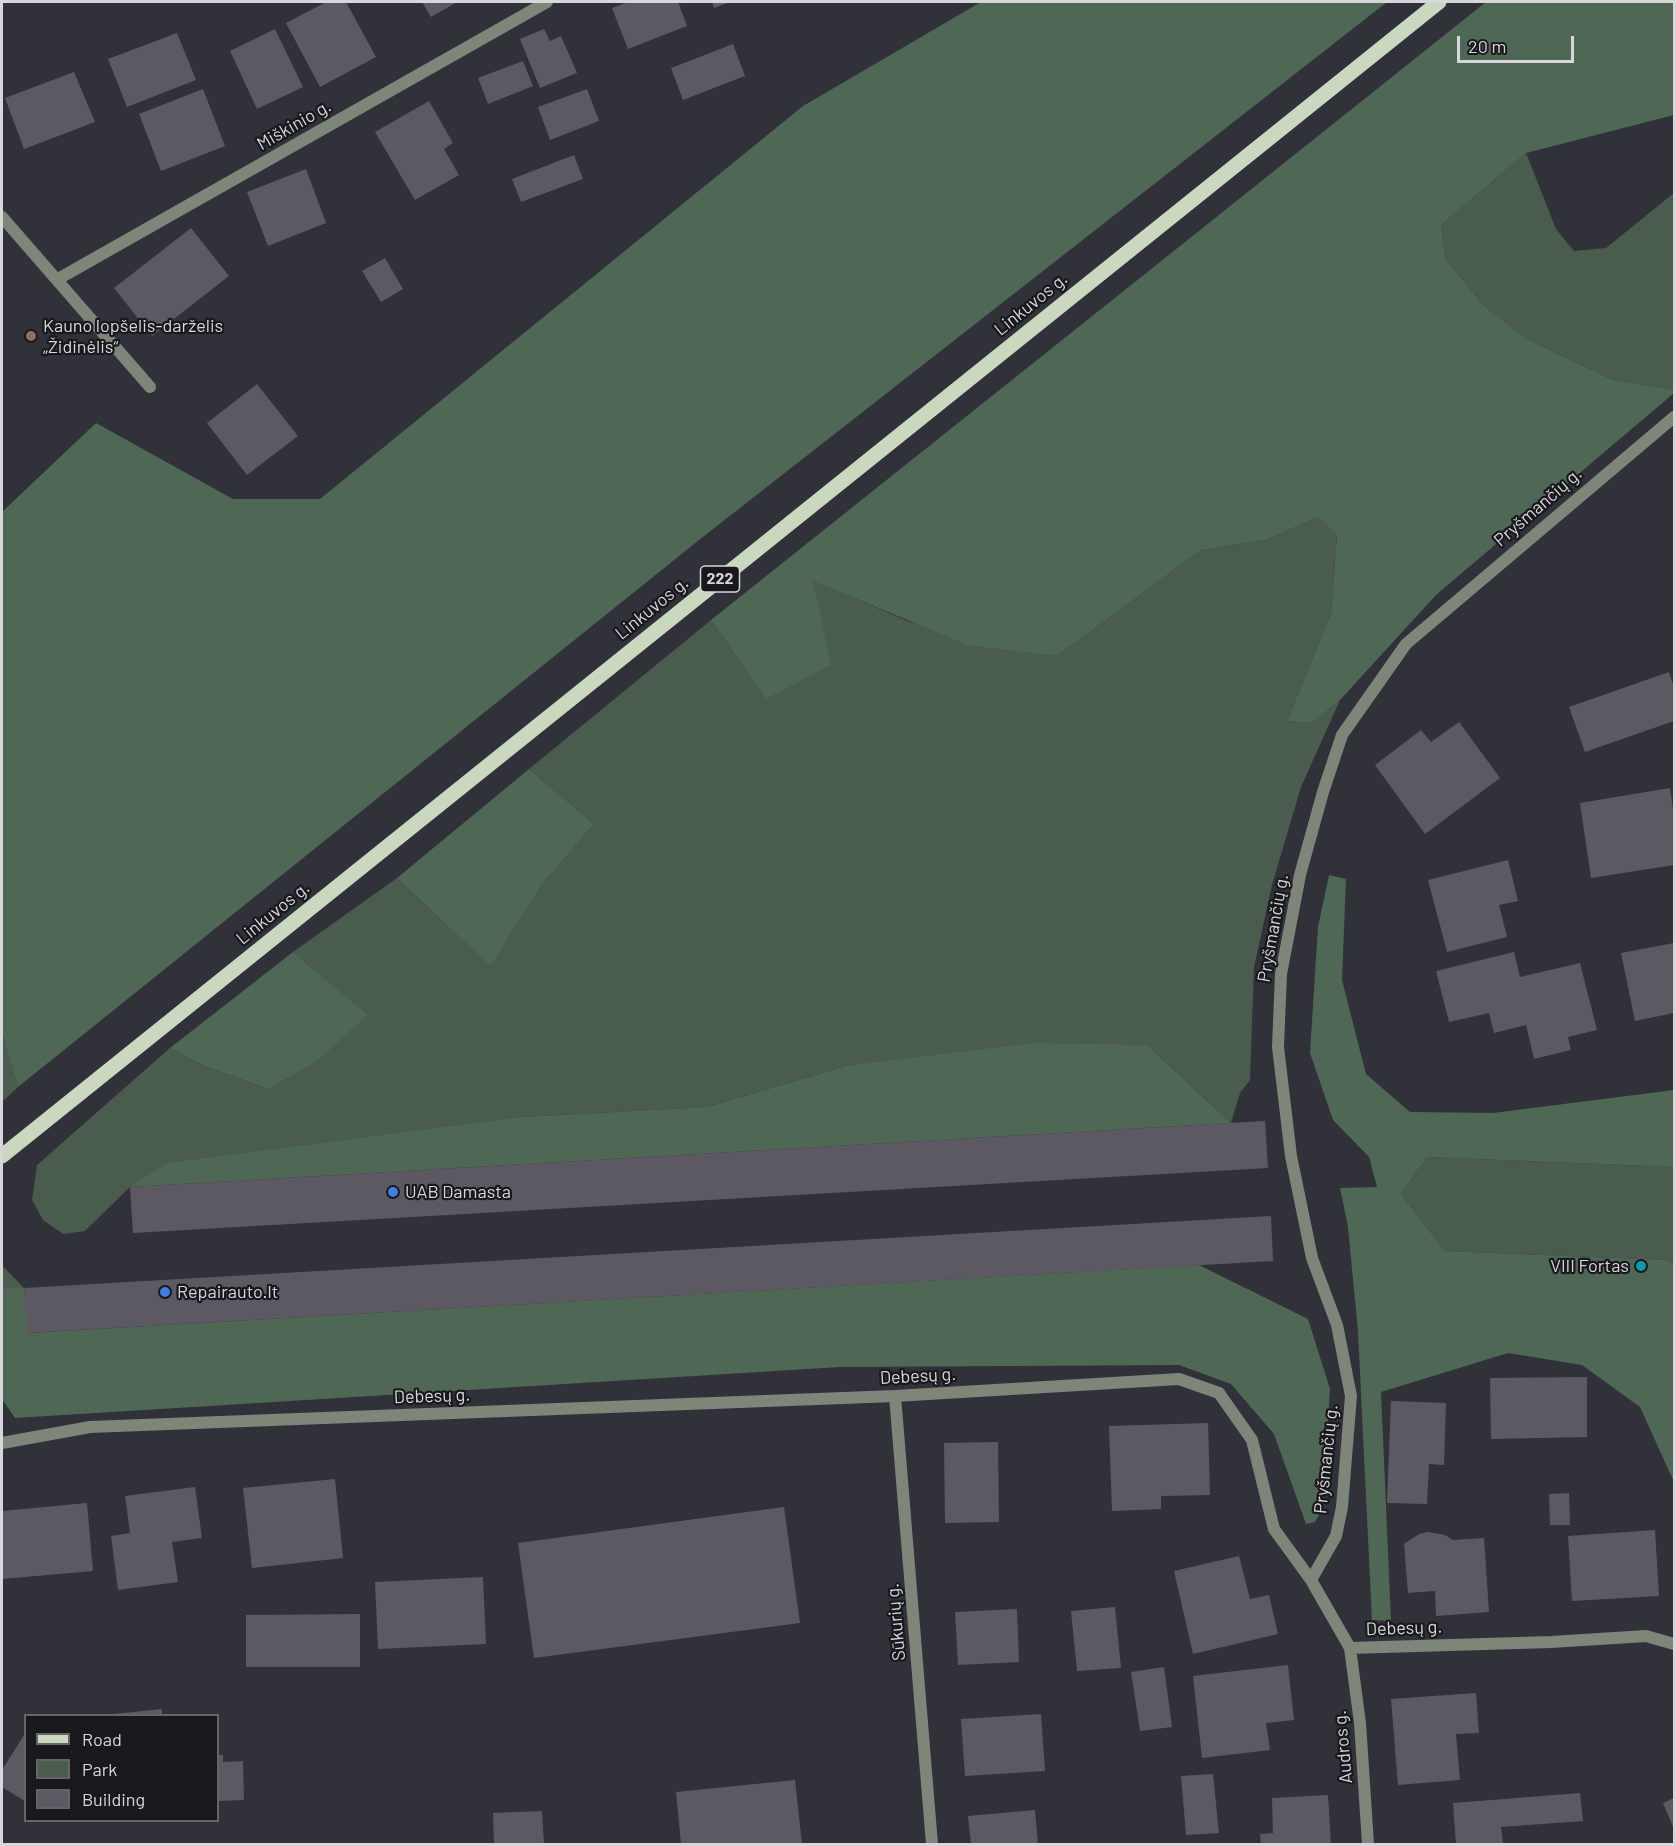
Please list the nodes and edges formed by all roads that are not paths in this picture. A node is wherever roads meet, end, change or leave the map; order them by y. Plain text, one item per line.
1 (547, 2) edge
2 (1439, 2) edge
3 (2, 217) edge
4 (58, 279) junction
5 (150, 387) dead end
6 (1674, 417) edge
7 (2, 1156) edge
8 (895, 1396) junction
9 (2, 1443) edge
10 (1311, 1580) junction
11 (1674, 1644) edge
12 (1350, 1648) junction
13 (932, 1845) edge
14 (1368, 1845) edge

1 - 4 street, Miškinio g.
2 - 7 main road, Linkuvos g. / 222
3 - 4 street
4 - 5 street
6 - 10 street, Pryšmančių g.
8 - 9 street, Debesų g.
8 - 10 street, Debesų g.
8 - 13 street, Sūkurių g.
10 - 12 street, Debesų g.
11 - 12 street, Debesų g.
12 - 14 street, Audros g.

